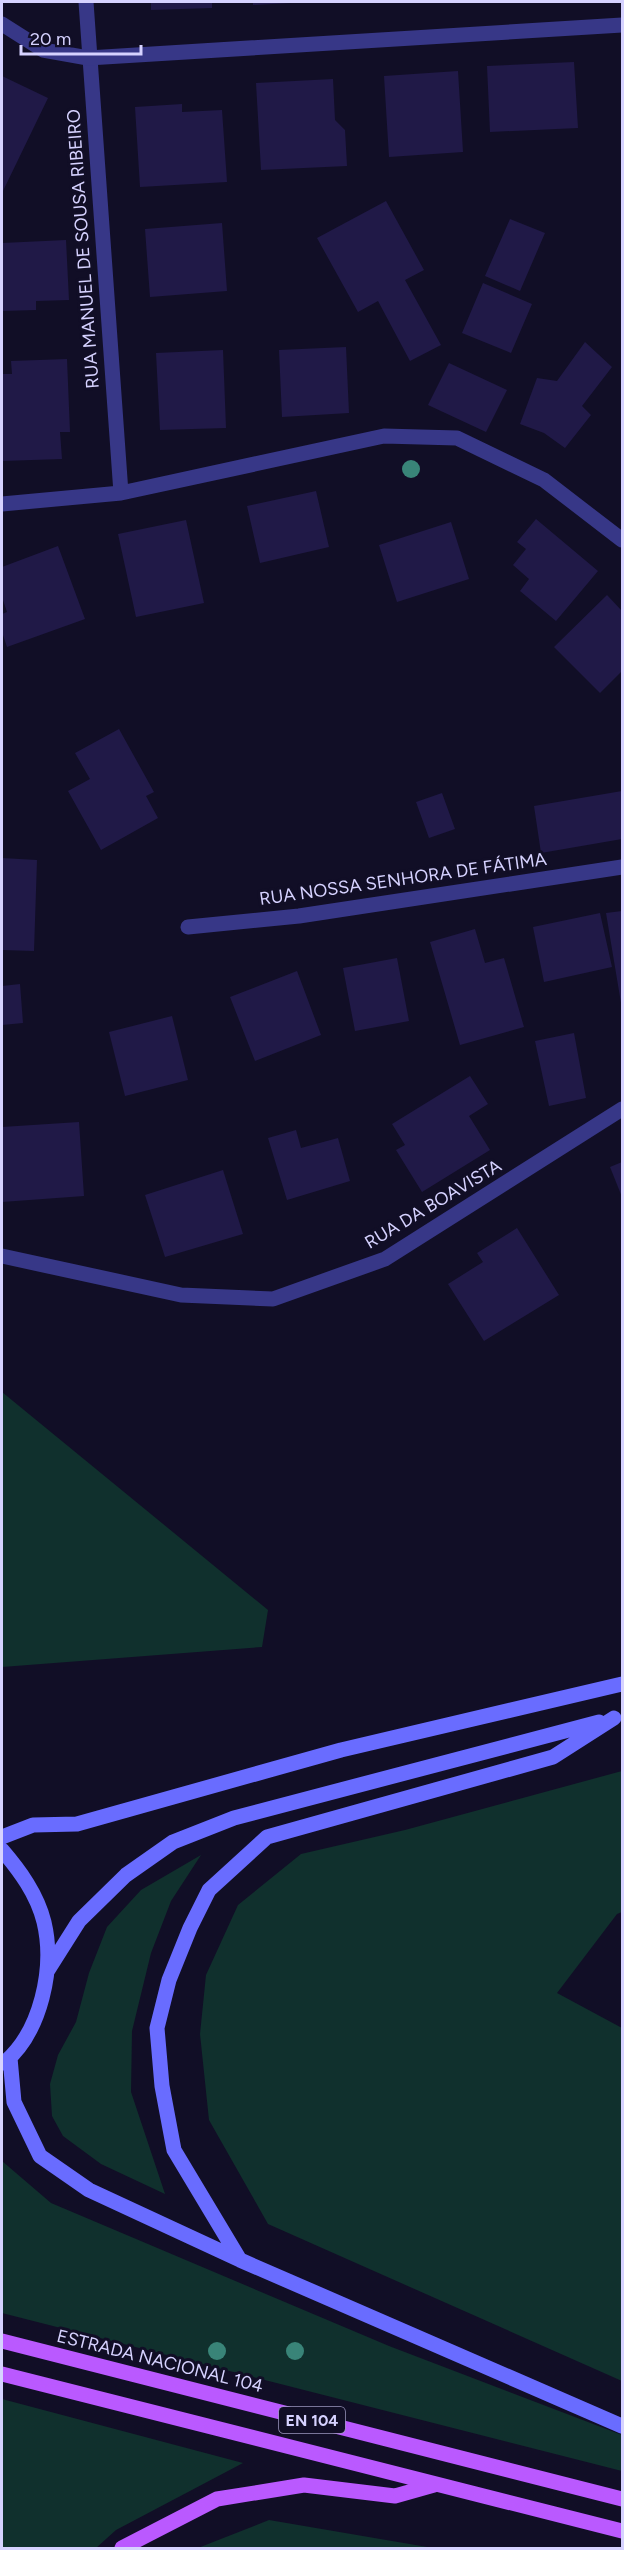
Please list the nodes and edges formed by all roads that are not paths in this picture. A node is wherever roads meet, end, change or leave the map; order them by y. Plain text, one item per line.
1 (86, 2) edge
2 (2, 24) edge
3 (622, 25) edge
4 (88, 58) junction
5 (121, 493) junction
6 (2, 504) edge
7 (622, 540) edge
8 (622, 867) edge
9 (188, 927) dead end
10 (622, 1109) edge
11 (2, 1256) edge
12 (622, 1684) edge
13 (618, 1717) edge
14 (2, 1837) edge
15 (2, 1850) edge
16 (48, 1970) junction
17 (6, 2062) edge
18 (240, 2260) junction
19 (2, 2341) edge
20 (2, 2374) edge
21 (622, 2426) edge
22 (436, 2484) junction
23 (622, 2499) edge
24 (622, 2532) edge
25 (122, 2548) edge

1 - 4 street, RUA MANUEL DE SOUSA RIBEIRO
2 - 4 street
3 - 4 street
4 - 5 street, RUA MANUEL DE SOUSA RIBEIRO
5 - 6 street
5 - 7 street
8 - 9 street, RUA NOSSA SENHORA DE FÁTIMA
10 - 11 street, RUA DA BOAVISTA
12 - 14 main road
13 - 16 main road
13 - 18 main road
15 - 16 main road
16 - 17 main road
17 - 18 main road
18 - 21 main road
19 - 23 main road, ESTRADA NACIONAL 104 / EN 104
20 - 22 main road, EN 104
22 - 24 main road, EN 104
22 - 25 main road

